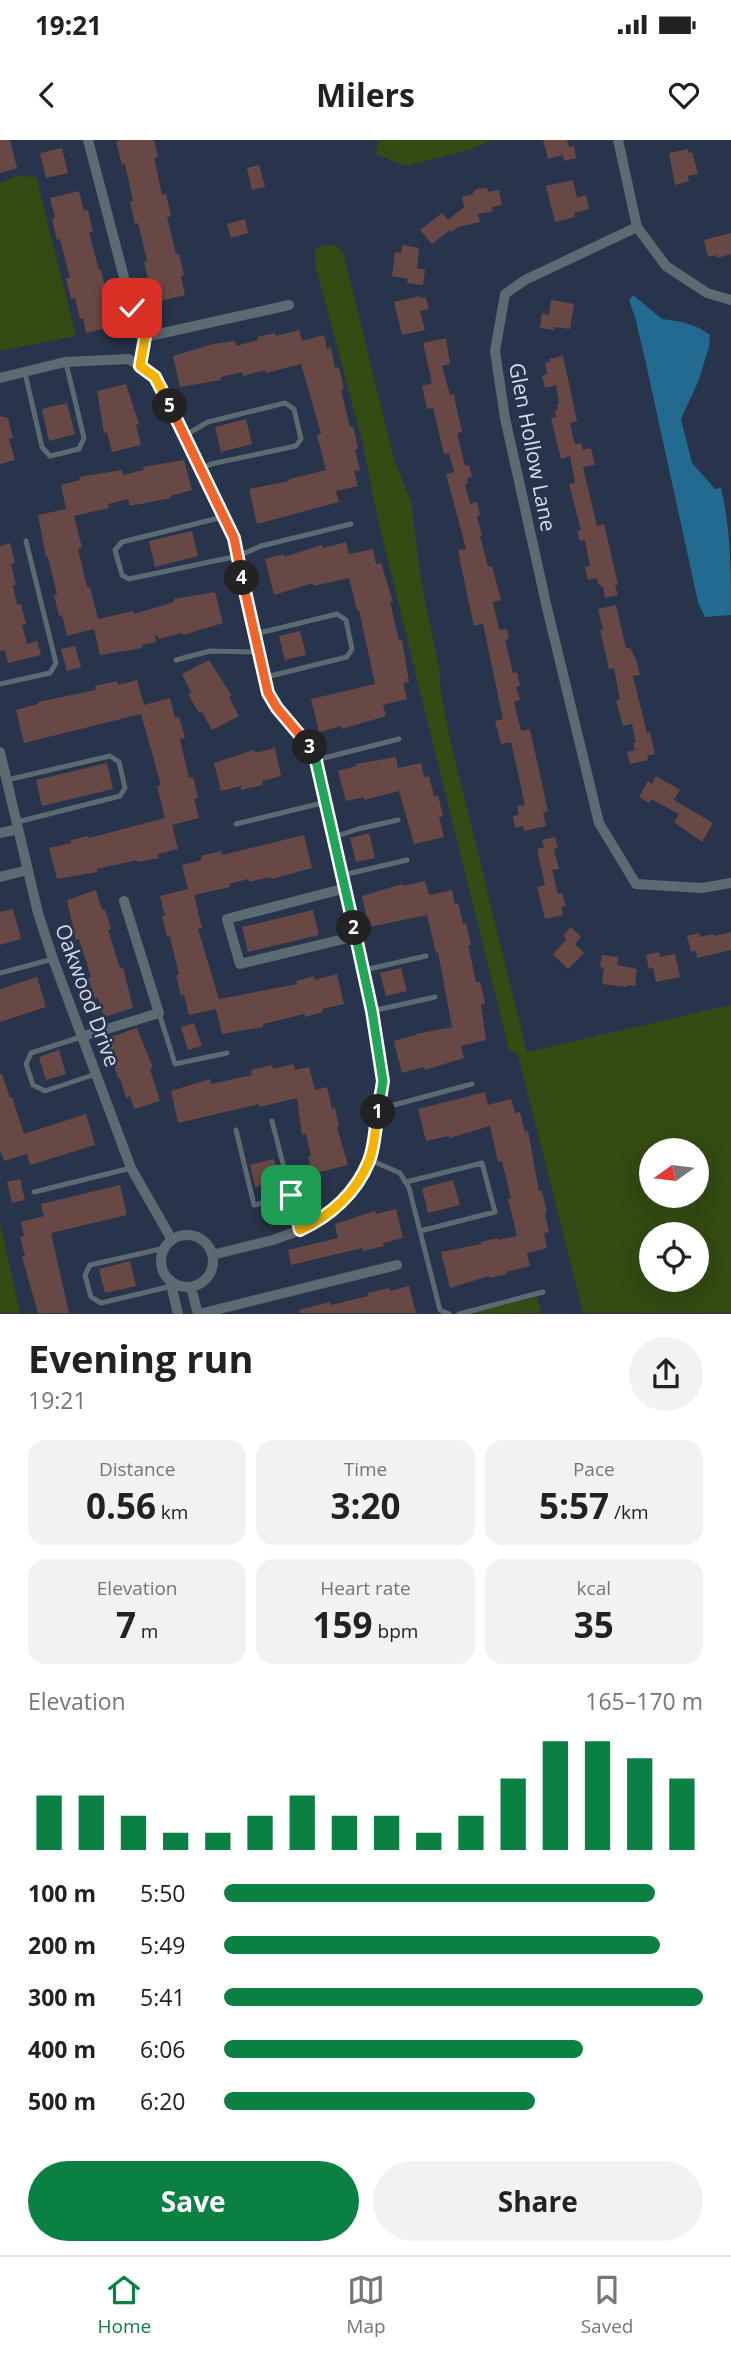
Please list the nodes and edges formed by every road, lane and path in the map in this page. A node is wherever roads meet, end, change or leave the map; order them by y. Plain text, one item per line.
1 (88, 140) edge
2 (618, 140) edge
3 (636, 227) junction
4 (731, 300) edge
5 (289, 305) dead end
6 (145, 337) junction
7 (65, 362) junction
8 (140, 366) junction
9 (25, 373) junction
10 (0, 378) edge
11 (184, 436) junction
12 (200, 470) junction
13 (223, 517) junction
14 (351, 524) dead end
15 (26, 541) dead end
16 (238, 555) junction
17 (253, 634) junction
18 (257, 652) junction
19 (176, 660) dead end
20 (263, 678) junction
21 (0, 684) edge
22 (399, 739) dead end
23 (0, 751) edge
24 (316, 760) junction
25 (7, 780) junction
26 (326, 802) junction
27 (398, 820) dead end
28 (236, 824) dead end
29 (18, 825) junction
30 (0, 833) edge
31 (334, 837) junction
32 (407, 860) dead end
33 (29, 870) junction
34 (343, 875) junction
35 (0, 877) edge
36 (731, 883) edge
37 (346, 888) junction
38 (124, 901) dead end
39 (356, 936) junction
40 (426, 956) dead end
41 (53, 959) junction
42 (363, 970) junction
43 (0, 973) edge
44 (435, 997) dead end
45 (372, 1011) junction
46 (159, 1013) junction
47 (83, 1036) junction
48 (227, 1053) dead end
49 (96, 1074) junction
50 (472, 1084) dead end
51 (379, 1109) junction
52 (272, 1121) dead end
53 (236, 1130) dead end
54 (370, 1160) junction
55 (131, 1168) junction
56 (406, 1182) junction
57 (34, 1192) dead end
58 (291, 1195) junction
59 (300, 1230) junction
60 (420, 1231) junction
61 (169, 1244) junction
62 (212, 1255) junction
63 (397, 1265) dead end
64 (171, 1283) junction
65 (191, 1287) junction
66 (543, 1292) dead end
67 (178, 1314) edge
68 (198, 1314) edge
69 (449, 1314) edge
70 (459, 1314) edge

1 - 6 street
2 - 3 street
3 - 4 street
3 - 36 street, Glen Hollow Lane
5 - 6 street
6 - 8 street
7 - 8 street
7 - 9 street
7 - 9 lane
8 - 11 street
9 - 10 street
11 - 12 street
11 - 12 lane
12 - 13 street
13 - 16 street
13 - 16 lane
14 - 16 lane
15 - 21 lane
16 - 17 street
17 - 18 street
17 - 20 lane
18 - 19 lane
18 - 20 street
20 - 24 street
22 - 24 lane
23 - 25 street, Oakwood Drive
24 - 26 street
25 - 29 street, Oakwood Drive
25 - 29 lane
26 - 28 lane
26 - 31 street
27 - 31 lane
29 - 30 street
29 - 33 street, Oakwood Drive
31 - 34 street
32 - 34 lane
33 - 35 street
33 - 41 street, Oakwood Drive
34 - 37 street
37 - 39 street
37 - 39 street
38 - 46 street
39 - 42 street
40 - 42 lane
41 - 43 lane
41 - 47 street, Oakwood Drive
42 - 45 street
44 - 45 lane
45 - 51 street
46 - 47 street
46 - 48 lane
47 - 49 street, Oakwood Drive
47 - 49 lane
49 - 55 street, Oakwood Drive
50 - 51 lane
51 - 54 street
52 - 58 lane
53 - 58 lane
54 - 56 lane
54 - 59 street
55 - 57 lane
55 - 61 street, Oakwood Drive
56 - 60 lane
56 - 60 lane
58 - 59 lane
59 - 62 street
60 - 69 lane
61 - 62 street
61 - 64 street
61 - 64 lane
62 - 65 street
63 - 68 street
64 - 65 street
64 - 67 street
65 - 68 street
66 - 70 lane

